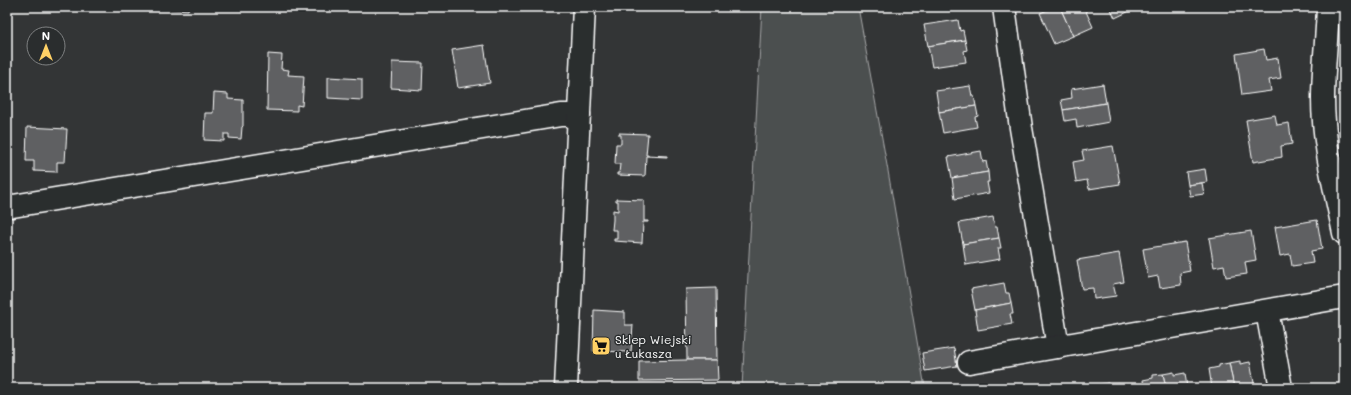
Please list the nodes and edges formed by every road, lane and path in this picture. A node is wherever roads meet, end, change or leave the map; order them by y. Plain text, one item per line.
1 (584, 7) edge
2 (1004, 7) edge
3 (1328, 7) edge
4 (579, 115) junction
5 (13, 206) dead end
6 (1344, 233) edge
7 (1344, 297) edge
8 (1267, 311) junction
9 (1058, 347) junction
10 (969, 362) dead end
11 (566, 388) edge
12 (1281, 388) edge

1 - 4 street
2 - 9 street
3 - 6 street
4 - 5 street
4 - 11 street
7 - 8 street
8 - 9 street
8 - 12 street
9 - 10 street

